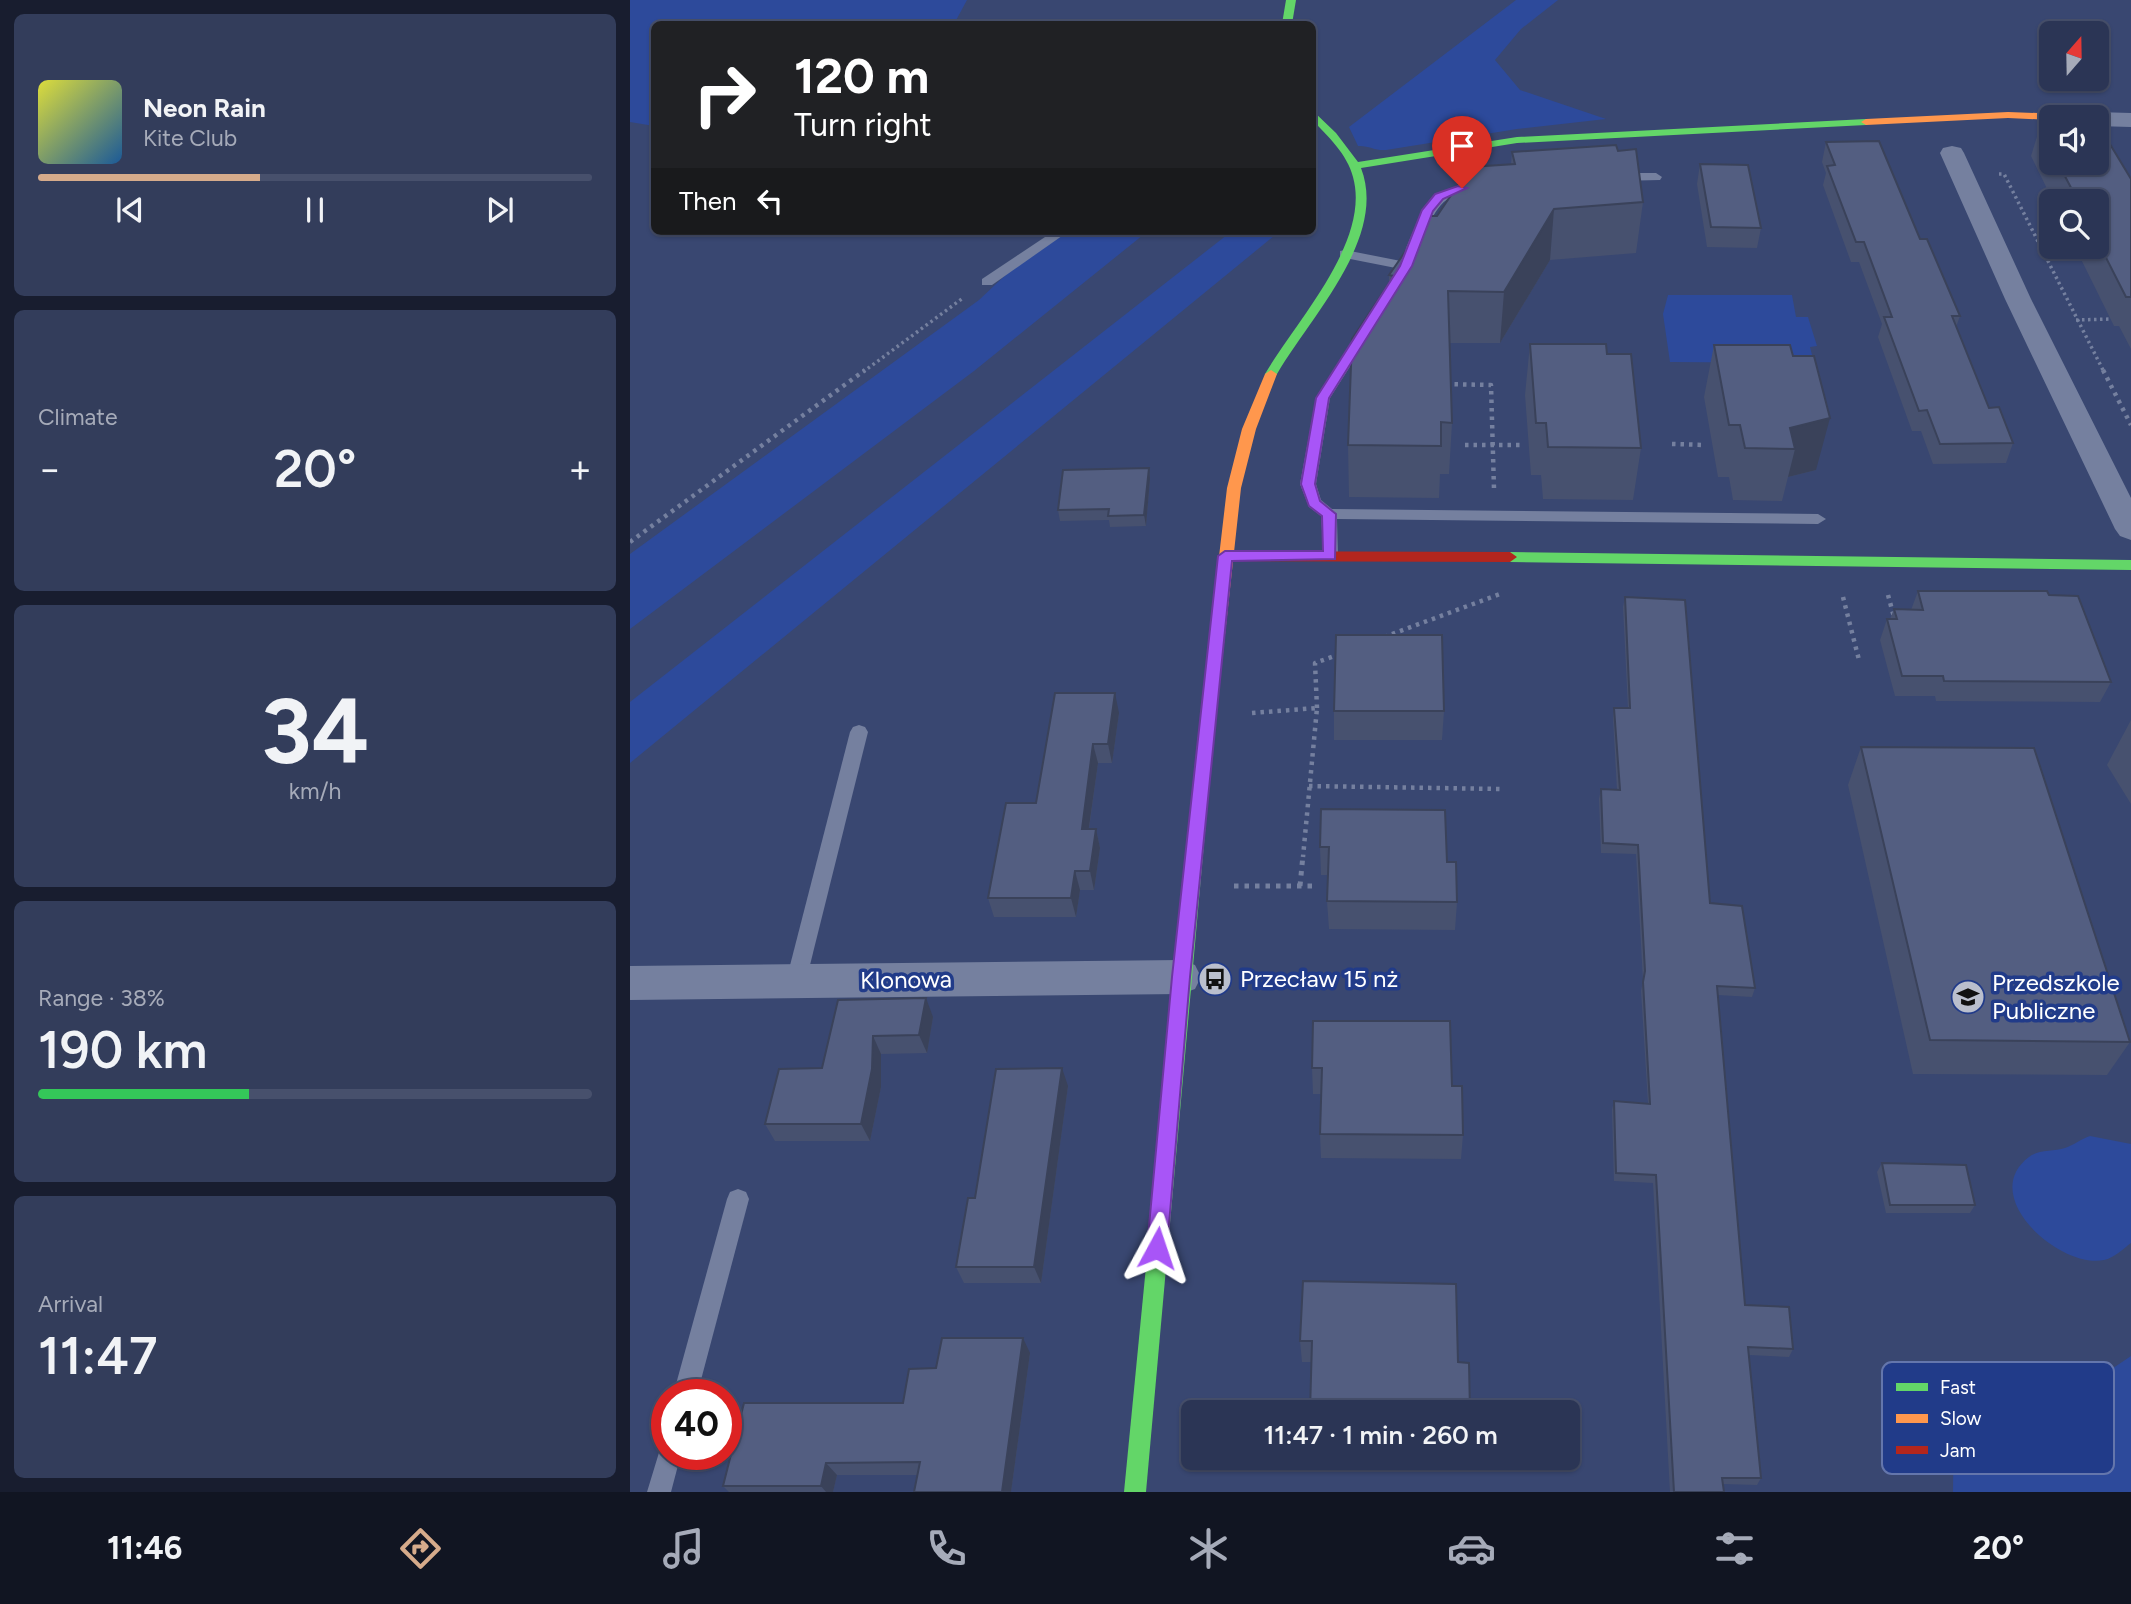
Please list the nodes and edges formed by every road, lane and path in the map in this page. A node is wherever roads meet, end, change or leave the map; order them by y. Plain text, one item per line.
1 (1291, 0) edge
2 (1288, 21) edge
3 (2039, 116) edge
4 (1316, 117) edge
5 (2109, 119) edge
6 (2131, 120) edge
7 (1957, 164) joint
8 (1354, 166) junction
9 (1656, 177) dead end
10 (1598, 178) edge
11 (1489, 186) edge
12 (1057, 235) edge
13 (1345, 254) junction
14 (987, 282) joint
15 (2117, 319) dead end
16 (2076, 320) junction
17 (1371, 323) edge
18 (1439, 384) edge
19 (2131, 425) edge
20 (1672, 444) dead end
21 (1465, 445) dead end
22 (1493, 445) junction
23 (1523, 445) dead end
24 (1705, 445) dead end
25 (1329, 514) junction
26 (1495, 514) junction
27 (1818, 519) dead end
28 (2131, 529) edge
29 (630, 542) edge
30 (1225, 556) junction
31 (1330, 556) junction
32 (2131, 565) edge
33 (1840, 588) dead end
34 (1506, 592) dead end
35 (1379, 639) edge
36 (1341, 653) edge
37 (1859, 660) dead end
38 (1317, 708) junction
39 (1249, 713) dead end
40 (859, 732) dead end
41 (1309, 786) junction
42 (1502, 789) dead end
43 (1223, 886) dead end
44 (1300, 886) junction
45 (1312, 886) dead end
46 (1181, 977) junction
47 (796, 981) junction
48 (630, 983) edge
49 (738, 1199) dead end
50 (689, 1379) edge
51 (665, 1470) edge
52 (659, 1492) edge
53 (1135, 1492) edge

1 - 2 street
3 - 8 street
4 - 8 street
5 - 6 street
7 - 16 path
7 - 28 street
8 - 13 street
9 - 10 lane
11 - 13 lane
12 - 14 lane
13 - 30 street
14 - 29 path
15 - 16 path
16 - 19 path
17 - 25 lane
18 - 22 path
20 - 24 path
21 - 22 path
22 - 23 path
22 - 26 path
25 - 26 lane
25 - 31 lane
26 - 27 lane
30 - 31 street
30 - 46 street
31 - 32 street
33 - 37 path
34 - 35 path
36 - 38 path
38 - 39 path
38 - 41 path
40 - 47 lane
41 - 42 path
41 - 44 path
43 - 44 path
44 - 45 path
46 - 47 street, Klonowa
46 - 53 street
47 - 48 street, Klonowa
49 - 50 lane
51 - 52 lane

